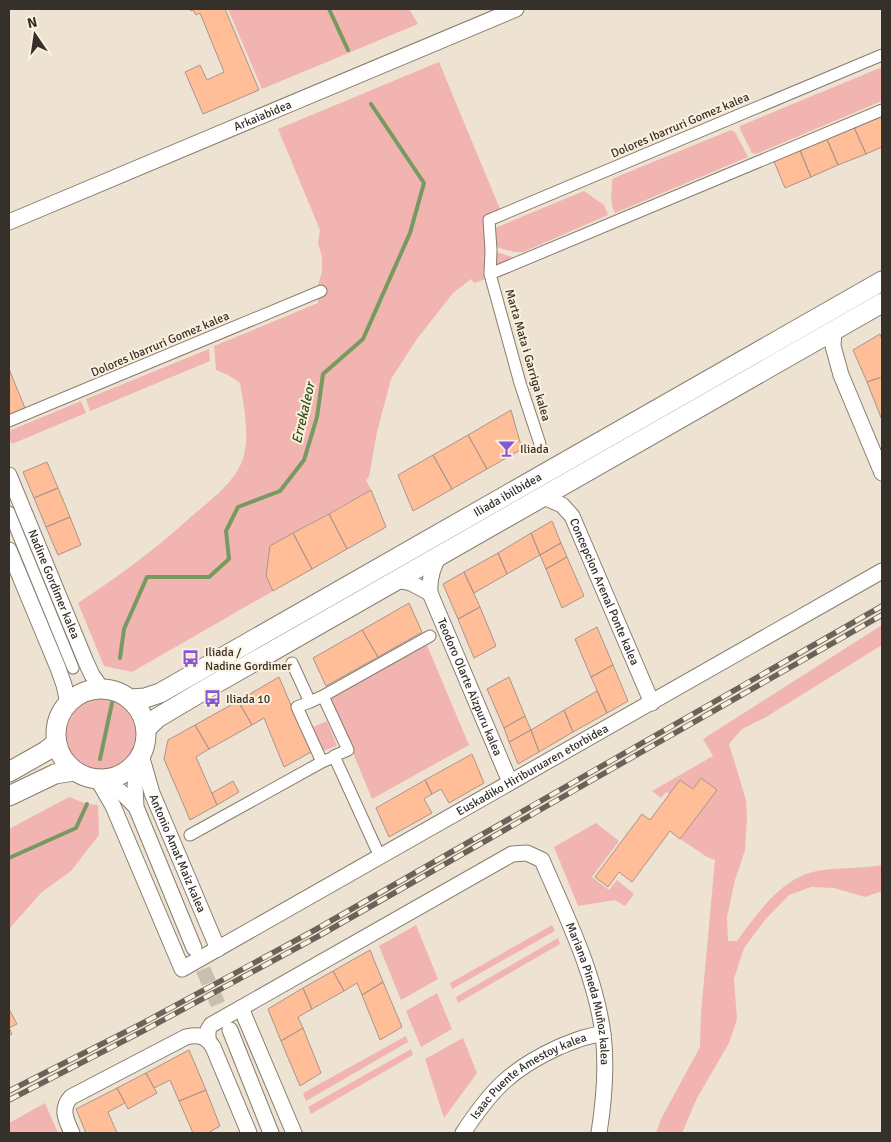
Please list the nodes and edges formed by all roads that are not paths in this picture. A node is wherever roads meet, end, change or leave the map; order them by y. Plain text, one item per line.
1 (516, 9) edge
2 (882, 55) edge
3 (882, 110) edge
4 (489, 220) joint
5 (9, 222) edge
6 (490, 274) junction
7 (882, 281) edge
8 (321, 292) dead end
9 (882, 303) edge
10 (834, 331) junction
11 (9, 421) edge
12 (540, 444) dead end
13 (882, 473) edge
14 (9, 476) edge
15 (541, 496) junction
16 (9, 512) edge
17 (9, 550) edge
18 (440, 555) junction
19 (882, 571) edge
20 (396, 580) junction
21 (430, 593) junction
22 (430, 636) dead end
23 (292, 664) dead end
24 (73, 668) dead end
25 (102, 689) junction
26 (323, 696) junction
27 (131, 700) junction
28 (310, 702) junction
29 (68, 703) junction
30 (652, 703) junction
31 (146, 729) junction
32 (56, 743) junction
33 (334, 756) junction
34 (140, 757) junction
35 (322, 762) junction
36 (74, 771) junction
37 (9, 772) edge
38 (101, 780) junction
39 (510, 782) junction
40 (9, 796) edge
41 (136, 807) junction
42 (190, 835) dead end
43 (376, 848) dead end
44 (194, 948) tunnel mouth
45 (218, 949) junction
46 (240, 1008) junction
47 (230, 1030) tunnel mouth
48 (603, 1034) junction
49 (204, 1037) junction
50 (72, 1133) edge
51 (248, 1133) edge
52 (271, 1133) edge
53 (294, 1133) edge
54 (463, 1133) edge
55 (599, 1133) edge

1 - 5 street, Arkaiabidea
2 - 4 street, Dolores Ibarruri Gomez kalea
3 - 6 street
4 - 6 street, Marta Mata i Garriga kalea
6 - 12 street, Marta Mata i Garriga kalea
7 - 27 street, Iliada ibilbidea
8 - 11 street, Dolores Ibarruri Gomez kalea
9 - 10 street, Iliada ibilbidea
10 - 13 street
10 - 15 street, Iliada ibilbidea
14 - 25 street, Nadine Gordimer kalea
15 - 18 street, Iliada ibilbidea
15 - 30 street, Concepcion Arenal Ponte kalea
16 - 24 street, Nadine Gordimer kalea
17 - 29 street
18 - 20 street, Iliada ibilbidea
18 - 21 street
19 - 30 street, Euskadiko Hiriburuaren etorbidea
20 - 21 street
20 - 31 street, Iliada ibilbidea
21 - 39 street, Teodoro Olarte Aizpuru kalea
22 - 26 street
23 - 28 street
25 - 27 street
25 - 29 street
26 - 28 street
26 - 33 street
27 - 31 street
28 - 35 street
29 - 32 street
30 - 39 street, Euskadiko Hiriburuaren etorbidea
31 - 34 street
32 - 36 street
32 - 37 street
33 - 35 street
33 - 43 street
34 - 38 street
34 - 41 street, Antonio Amat Maiz kalea
34 - 45 street, Antonio Amat Maiz kalea
35 - 42 street
36 - 38 street
36 - 40 street
38 - 41 street, Antonio Amat Maiz kalea
38 - 45 street, Euskadiko Hiriburuaren etorbidea
39 - 45 street, Euskadiko Hiriburuaren etorbidea
41 - 44 street, Antonio Amat Maiz kalea
46 - 48 street, Mariana Pineda Muñoz kalea
46 - 49 street
46 - 53 street
47 - 52 street
48 - 54 street, Isaac Puente Amestoy kalea
48 - 55 street, Mariana Pineda Muñoz kalea
49 - 50 street
49 - 51 street

